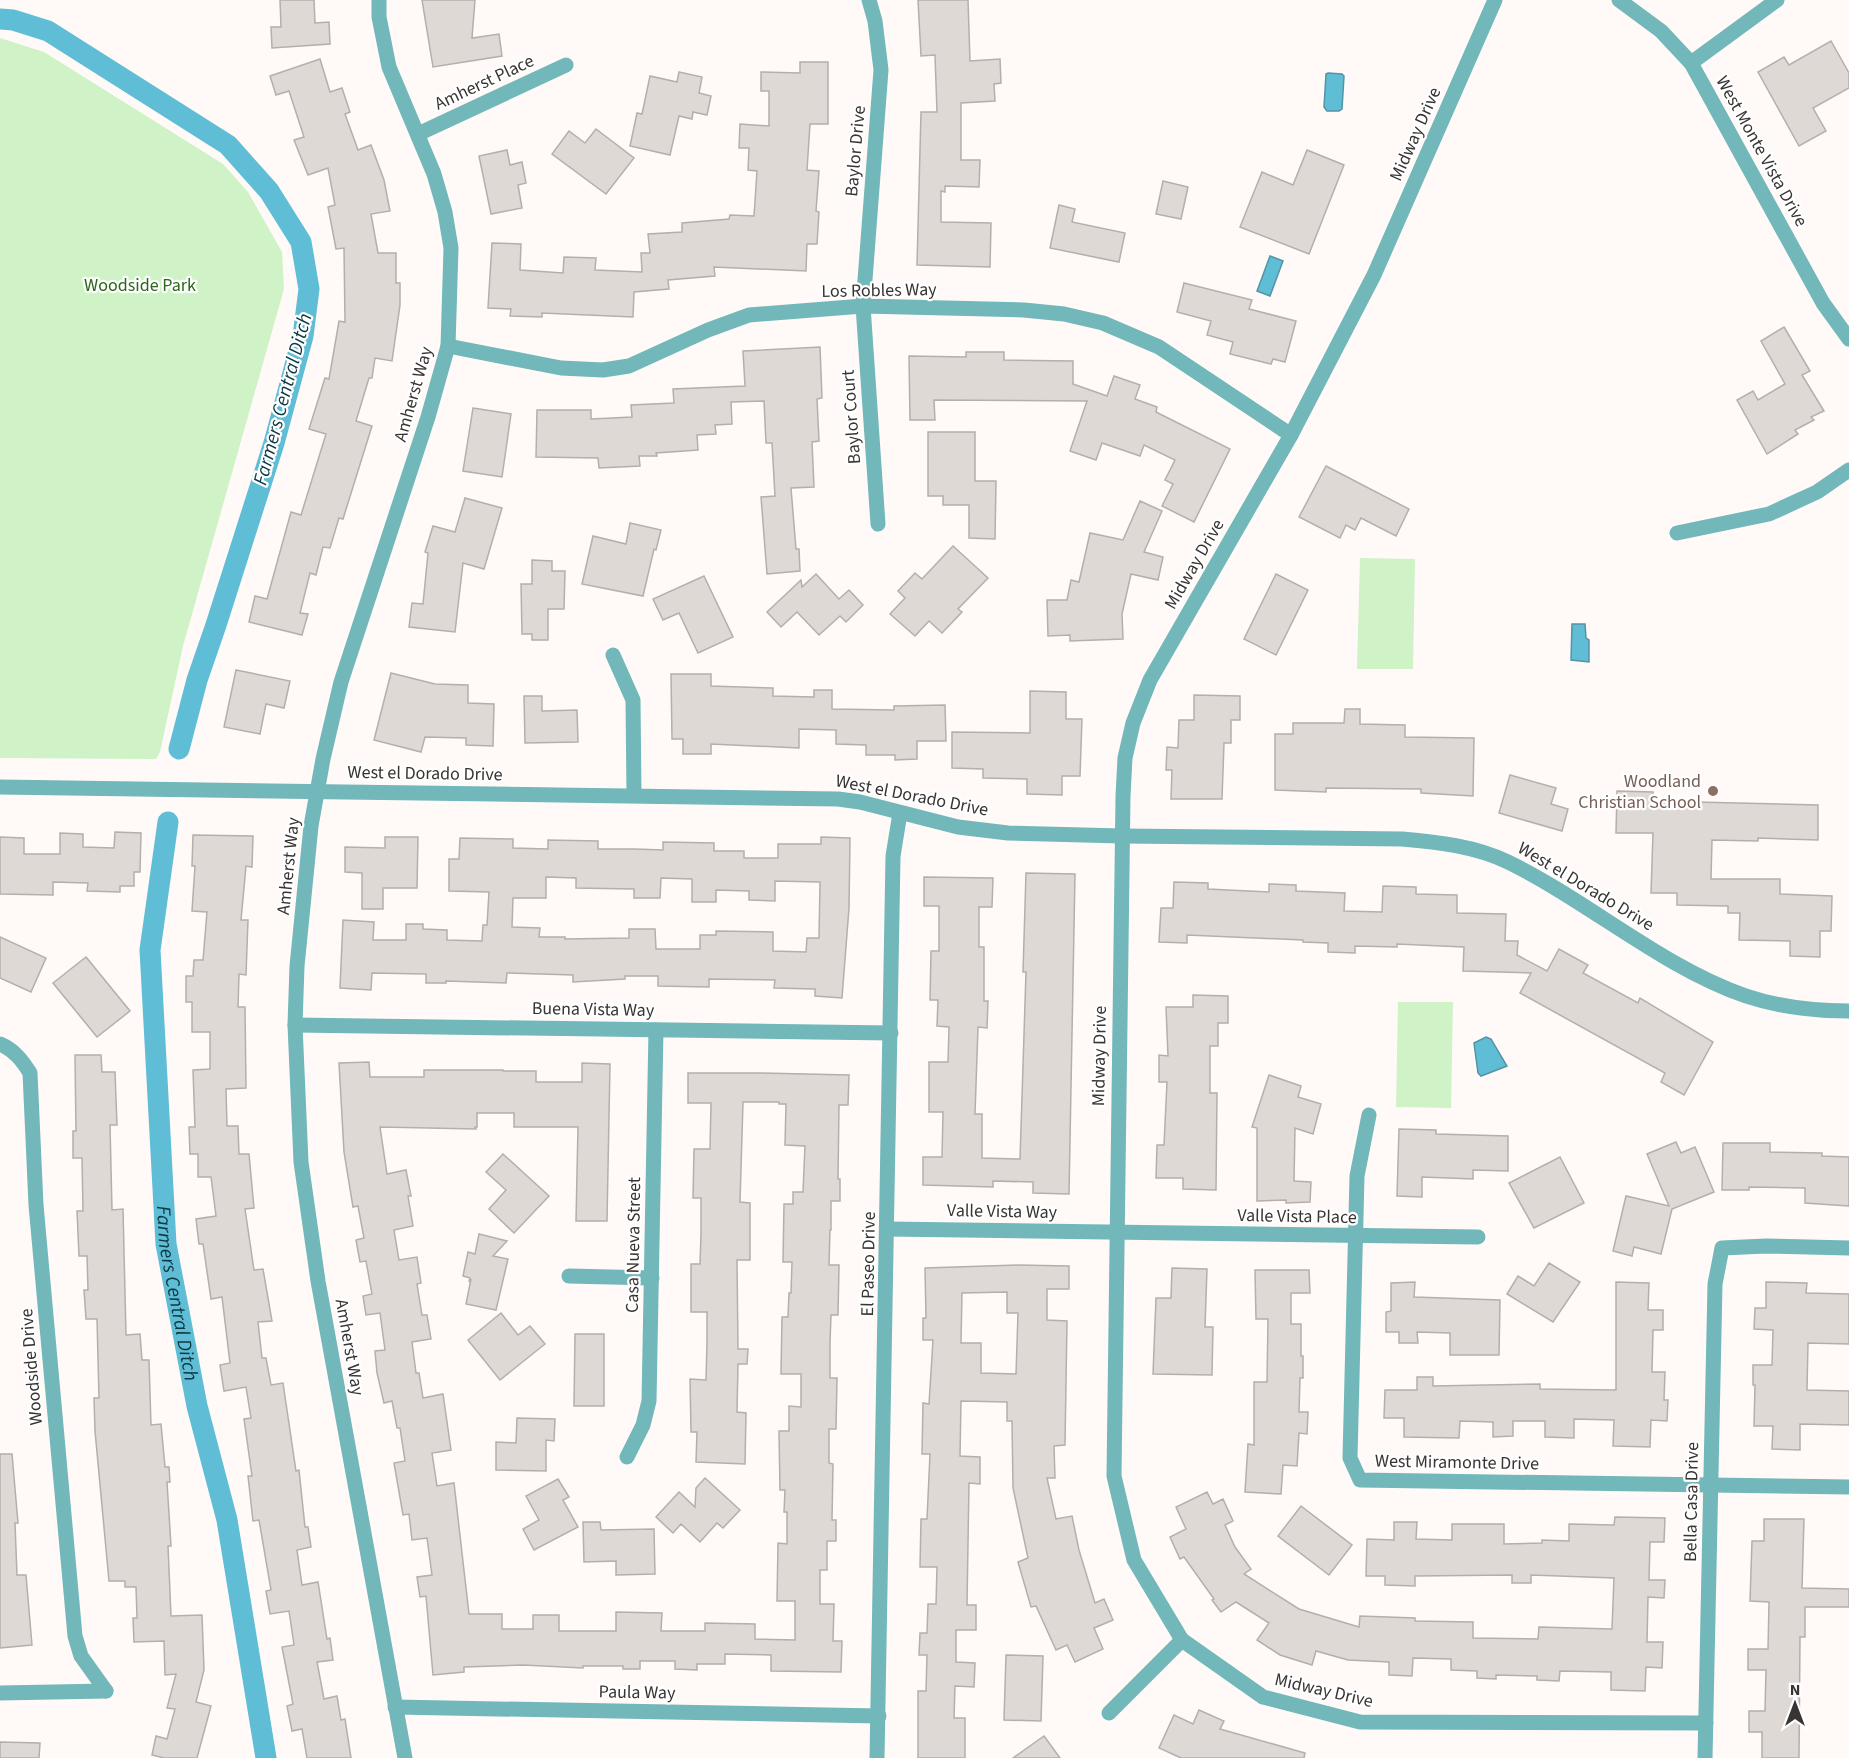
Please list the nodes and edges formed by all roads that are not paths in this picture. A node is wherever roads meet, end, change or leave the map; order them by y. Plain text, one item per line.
1 (379, 0) edge
2 (869, 0) edge
3 (1495, 0) edge
4 (1619, 0) edge
5 (1777, 0) edge
6 (1691, 63) junction
7 (566, 65) dead end
8 (418, 134) junction
9 (862, 306) junction
10 (1849, 339) edge
11 (448, 346) junction
12 (1291, 435) junction
13 (1849, 470) edge
14 (878, 524) dead end
15 (1677, 533) dead end
16 (613, 655) dead end
17 (0, 787) edge
18 (316, 791) junction
19 (634, 795) junction
20 (900, 813) junction
21 (1122, 836) junction
22 (1849, 1011) edge
23 (295, 1025) junction
24 (656, 1030) junction
25 (891, 1033) junction
26 (0, 1044) edge
27 (1370, 1115) dead end
28 (888, 1229) junction
29 (1116, 1232) junction
30 (1356, 1236) junction
31 (1478, 1237) dead end
32 (1849, 1248) edge
33 (569, 1276) dead end
34 (652, 1278) junction
35 (627, 1457) dead end
36 (1711, 1485) junction
37 (1849, 1487) edge
38 (1182, 1640) junction
39 (0, 1693) edge
40 (395, 1707) junction
41 (1109, 1713) dead end
42 (879, 1716) junction
43 (1706, 1723) junction
44 (405, 1758) edge
45 (877, 1758) edge
46 (1705, 1758) edge

1 - 8 street, Amherst Way
2 - 9 street, Baylor Drive
3 - 12 street, Midway Drive
4 - 6 street, West Monte Vista Drive
5 - 6 street
6 - 10 street, West Monte Vista Drive
7 - 8 street, Amherst Place
8 - 11 street, Amherst Way
9 - 11 street, Los Robles Way
9 - 12 street, Los Robles Way
9 - 14 street, Baylor Court
11 - 18 street, Amherst Way
12 - 21 street, Midway Drive
13 - 15 street
16 - 19 street
17 - 18 street, West el Dorado Drive
18 - 19 street, West el Dorado Drive
18 - 23 street, Amherst Way
19 - 20 street, West el Dorado Drive
20 - 21 street, West el Dorado Drive
20 - 25 street, El Paseo Drive
21 - 22 street, West el Dorado Drive
21 - 29 street, Midway Drive
23 - 24 street, Buena Vista Way
23 - 40 street, Amherst Way
24 - 25 street, Buena Vista Way
24 - 34 street, Casa Nueva Street
25 - 28 street, El Paseo Drive
26 - 39 street, Woodside Drive
27 - 30 street, West Miramonte Drive
28 - 29 street, Valle Vista Way
28 - 42 street, El Paseo Drive
29 - 30 street, Valle Vista Place
29 - 38 street, Midway Drive
30 - 31 street, Valle Vista Place
30 - 36 street, West Miramonte Drive
32 - 36 street, Bella Casa Drive
33 - 34 street
34 - 35 street, Casa Nueva Street
36 - 37 street, West Miramonte Drive
36 - 43 street, Bella Casa Drive
38 - 41 street
38 - 43 street, Midway Drive
40 - 42 street, Paula Way
40 - 44 street, Amherst Way
42 - 45 street
43 - 46 street, Bella Casa Drive

